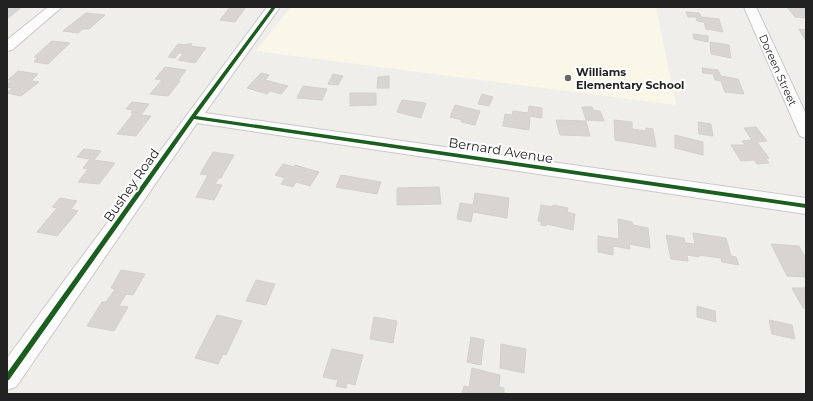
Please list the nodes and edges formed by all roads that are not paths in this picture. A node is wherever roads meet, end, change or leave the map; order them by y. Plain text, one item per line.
1 (56, 7) edge
2 (274, 7) edge
3 (750, 7) edge
4 (7, 47) edge
5 (193, 117) junction
6 (806, 132) edge
7 (806, 206) edge
8 (7, 378) edge

1 - 4 street
2 - 5 street, Bushey Road
3 - 6 street, Doreen Street
5 - 7 street, Bernard Avenue
5 - 8 street, Bushey Road

